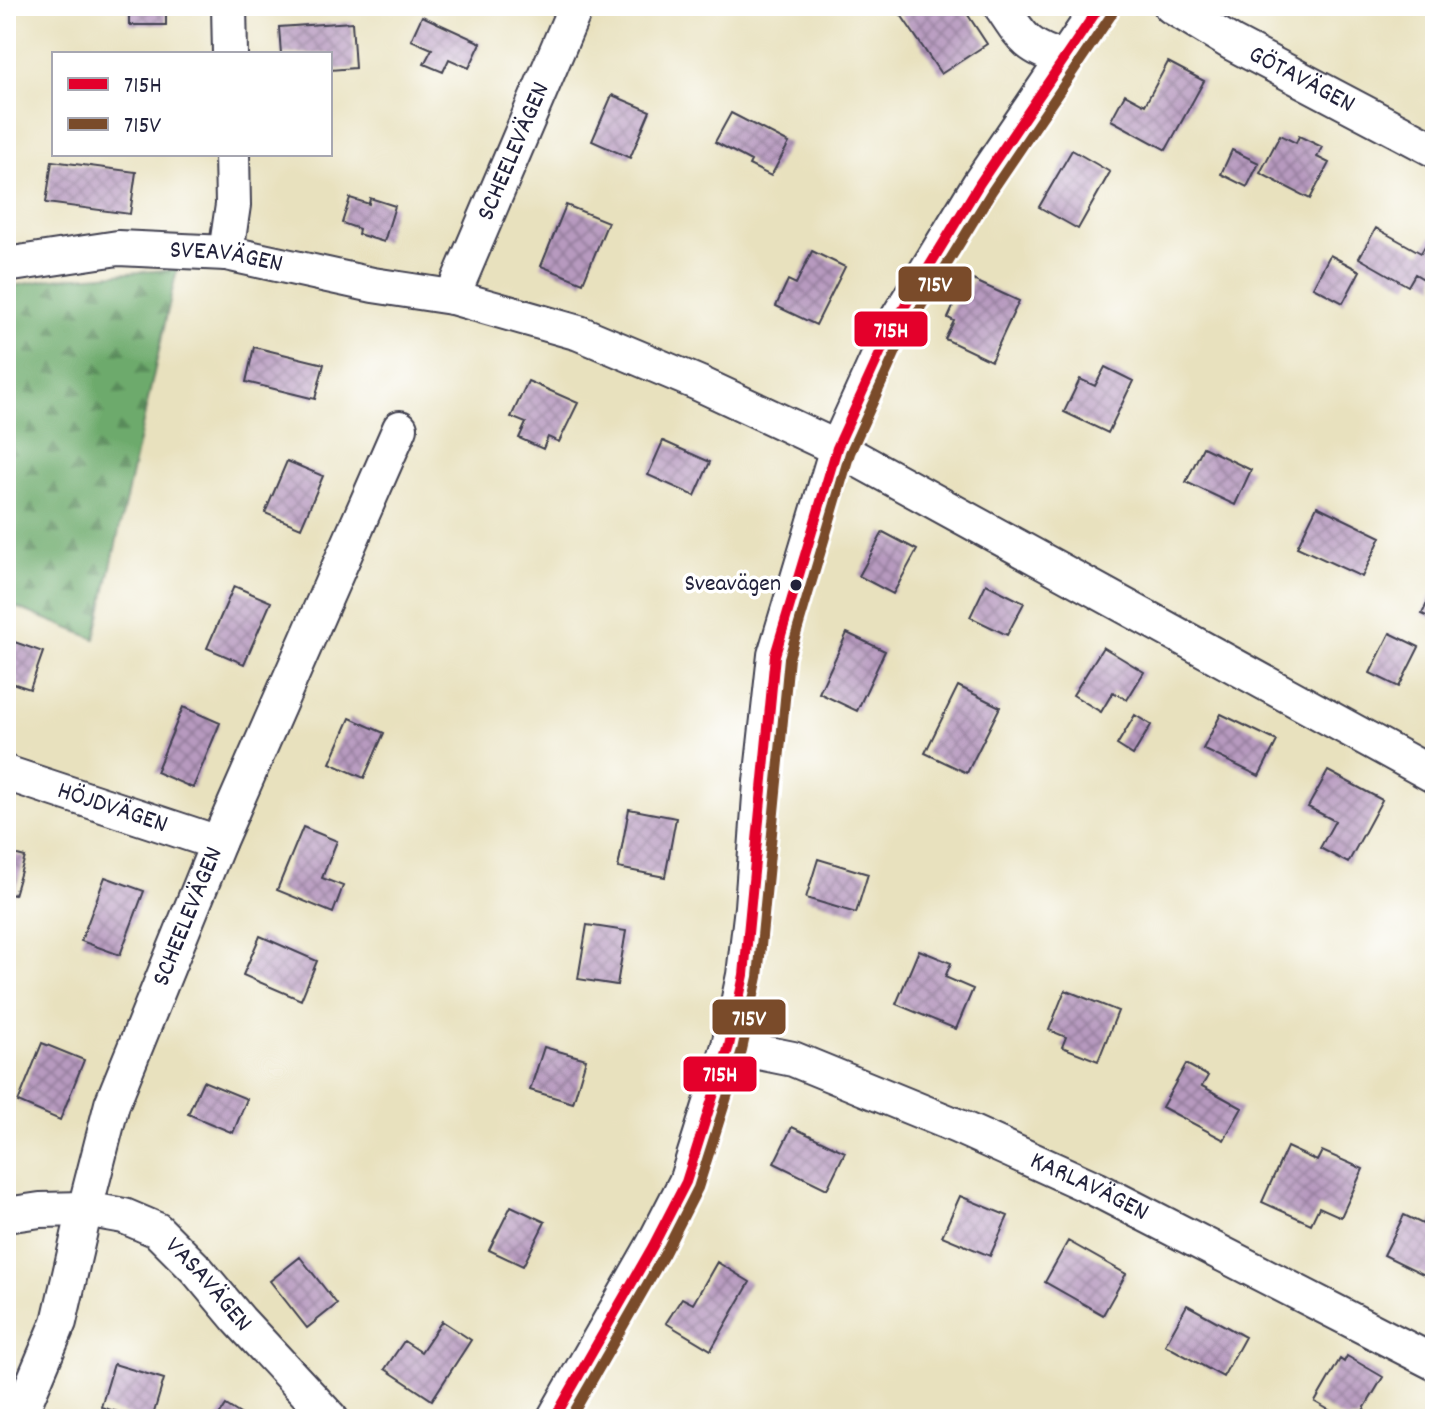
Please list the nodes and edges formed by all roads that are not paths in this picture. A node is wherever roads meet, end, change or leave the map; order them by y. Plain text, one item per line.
1 (229, 6) edge
2 (576, 6) edge
3 (1001, 6) edge
4 (1100, 6) edge
5 (1171, 6) edge
6 (230, 52) edge
7 (1066, 59) junction
8 (1435, 150) edge
9 (232, 156) edge
10 (226, 253) junction
11 (6, 265) edge
12 (452, 297) junction
13 (400, 428) dead end
14 (837, 448) junction
15 (6, 773) edge
16 (1435, 776) edge
17 (218, 843) junction
18 (729, 1046) junction
19 (85, 1209) junction
20 (6, 1215) edge
21 (1435, 1363) edge
22 (18, 1419) edge
23 (331, 1419) edge
24 (554, 1419) edge

1 - 6 street
2 - 12 street, SCHEELEVÄGEN
3 - 7 street
4 - 7 street
5 - 8 street, GÖTAVÄGEN
7 - 14 street
9 - 10 street
10 - 11 street, SVEAVÄGEN
10 - 12 street, SVEAVÄGEN
12 - 14 street, SVEAVÄGEN
13 - 17 street, SCHEELEVÄGEN
14 - 16 street, SVEAVÄGEN
14 - 18 street
15 - 17 street, HÖJDVÄGEN
17 - 19 street, SCHEELEVÄGEN
18 - 21 street, KARLAVÄGEN
18 - 24 street
19 - 20 street, VASAVÄGEN
19 - 22 street, SCHEELEVÄGEN
19 - 23 street, VASAVÄGEN

